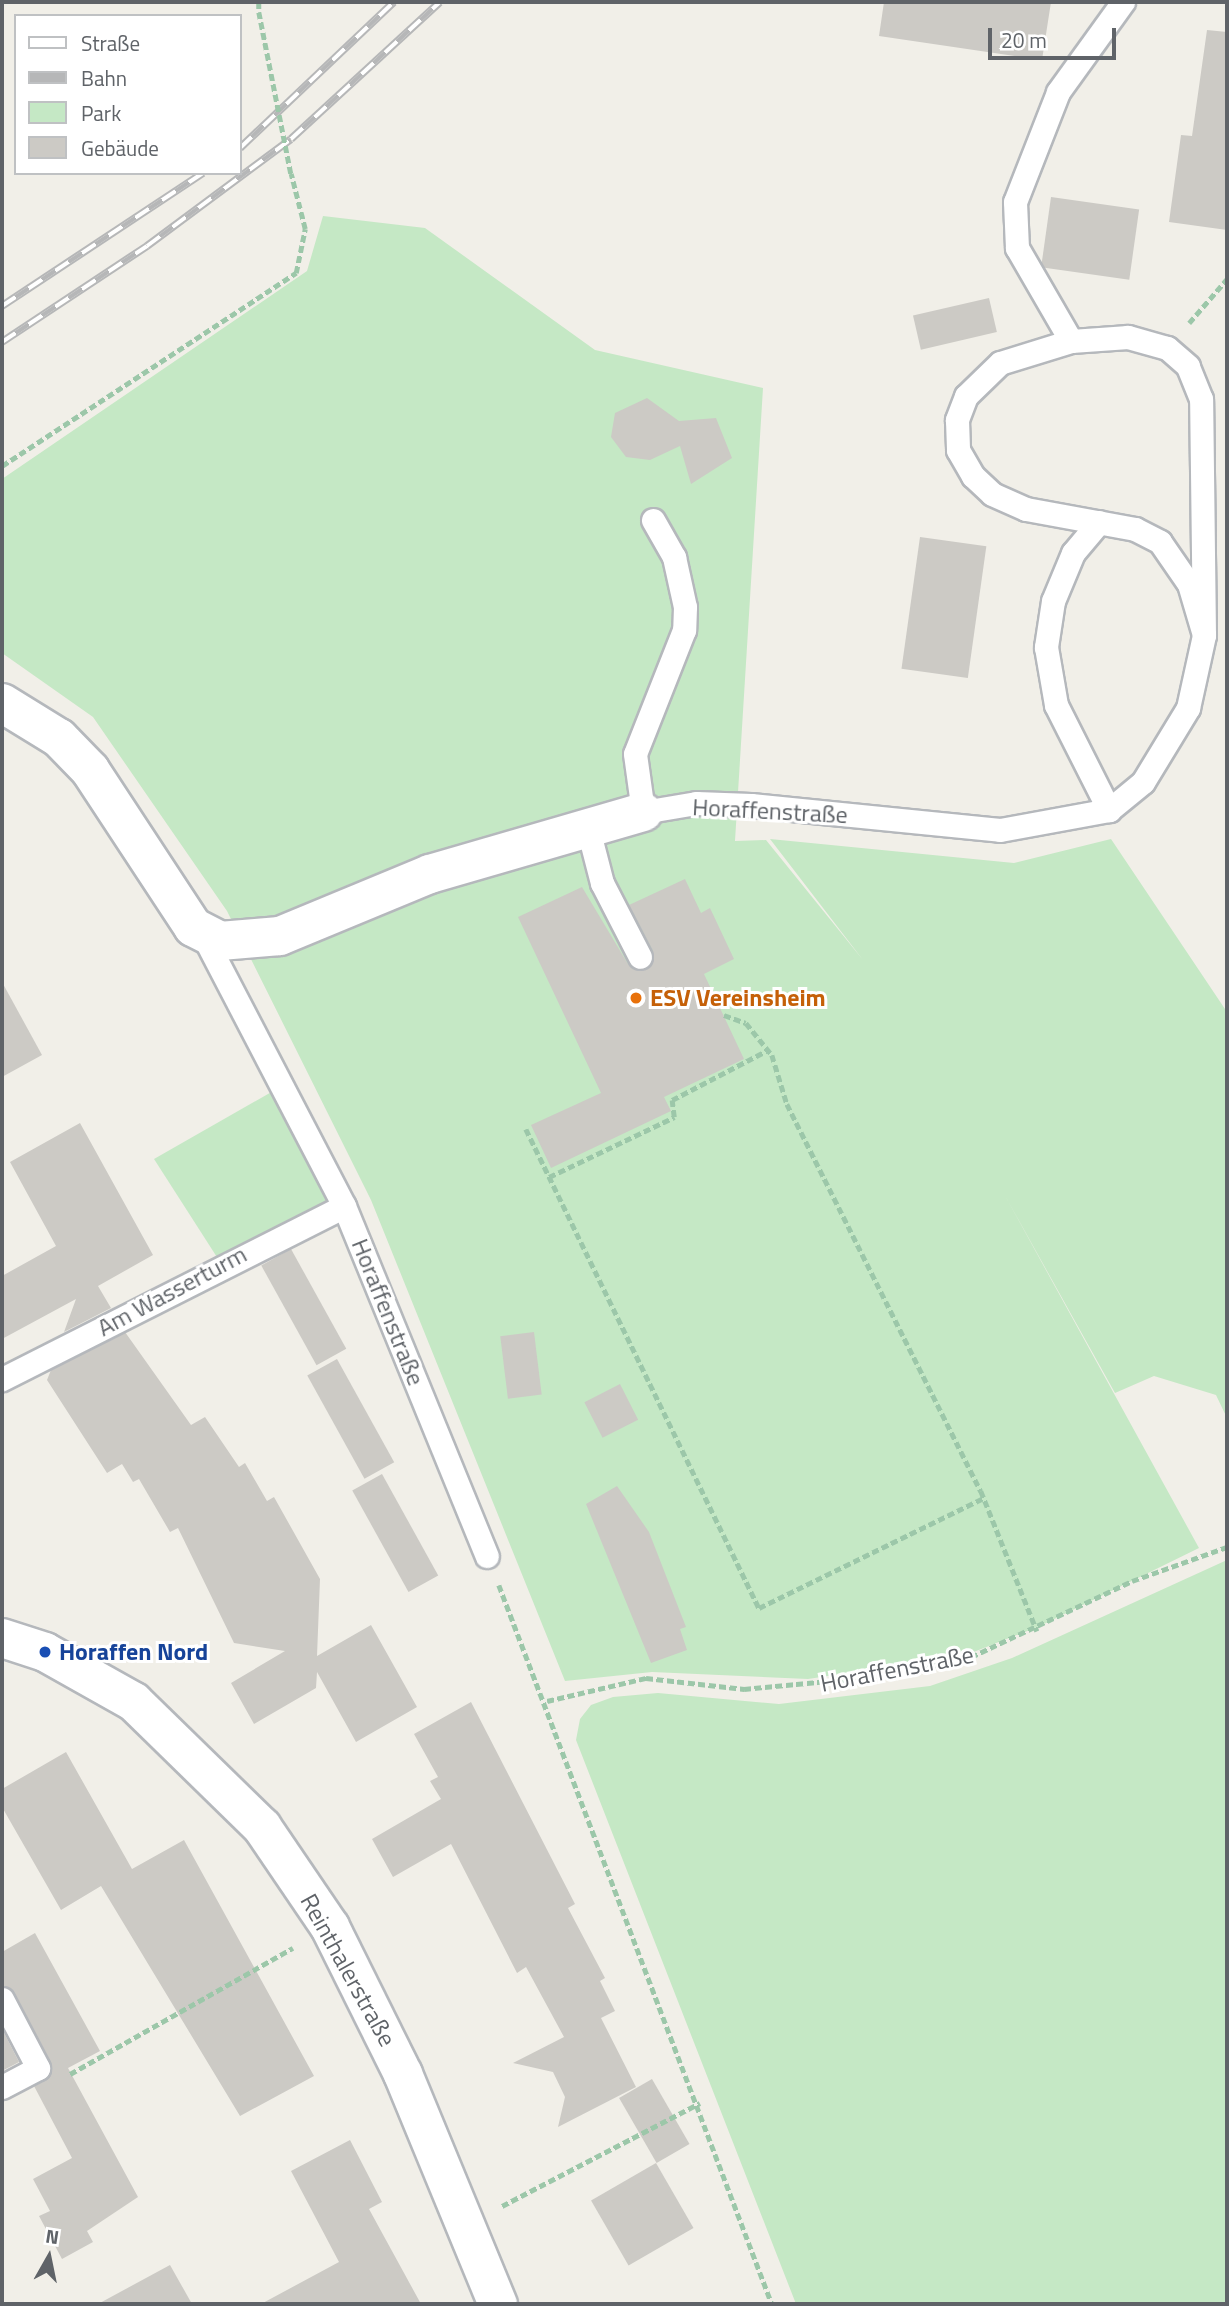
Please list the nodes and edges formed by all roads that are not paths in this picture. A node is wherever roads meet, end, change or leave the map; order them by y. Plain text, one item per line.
1 (1123, 2) edge
2 (1071, 341) junction
3 (653, 520) dead end
4 (1099, 522) junction
5 (1205, 635) junction
6 (2, 703) edge
7 (1109, 810) junction
8 (643, 812) junction
9 (587, 825) junction
10 (203, 935) junction
11 (640, 957) dead end
12 (344, 1206) junction
13 (2, 1379) edge
14 (487, 1556) road end
15 (2, 1638) edge
16 (2, 1999) edge
17 (2, 2087) edge
18 (498, 2304) edge

1 - 2 lane
2 - 4 lane
2 - 5 lane
3 - 8 lane
4 - 5 lane
4 - 7 lane
5 - 7 lane
6 - 10 street, Horaffenstraße
7 - 8 lane, Horaffenstraße
8 - 9 street, Horaffenstraße
9 - 10 street, Horaffenstraße
9 - 11 lane
10 - 12 lane, Horaffenstraße
12 - 13 lane, Am Wasserturm
12 - 14 lane, Horaffenstraße
15 - 18 street, Reinthalerstraße
16 - 17 lane

